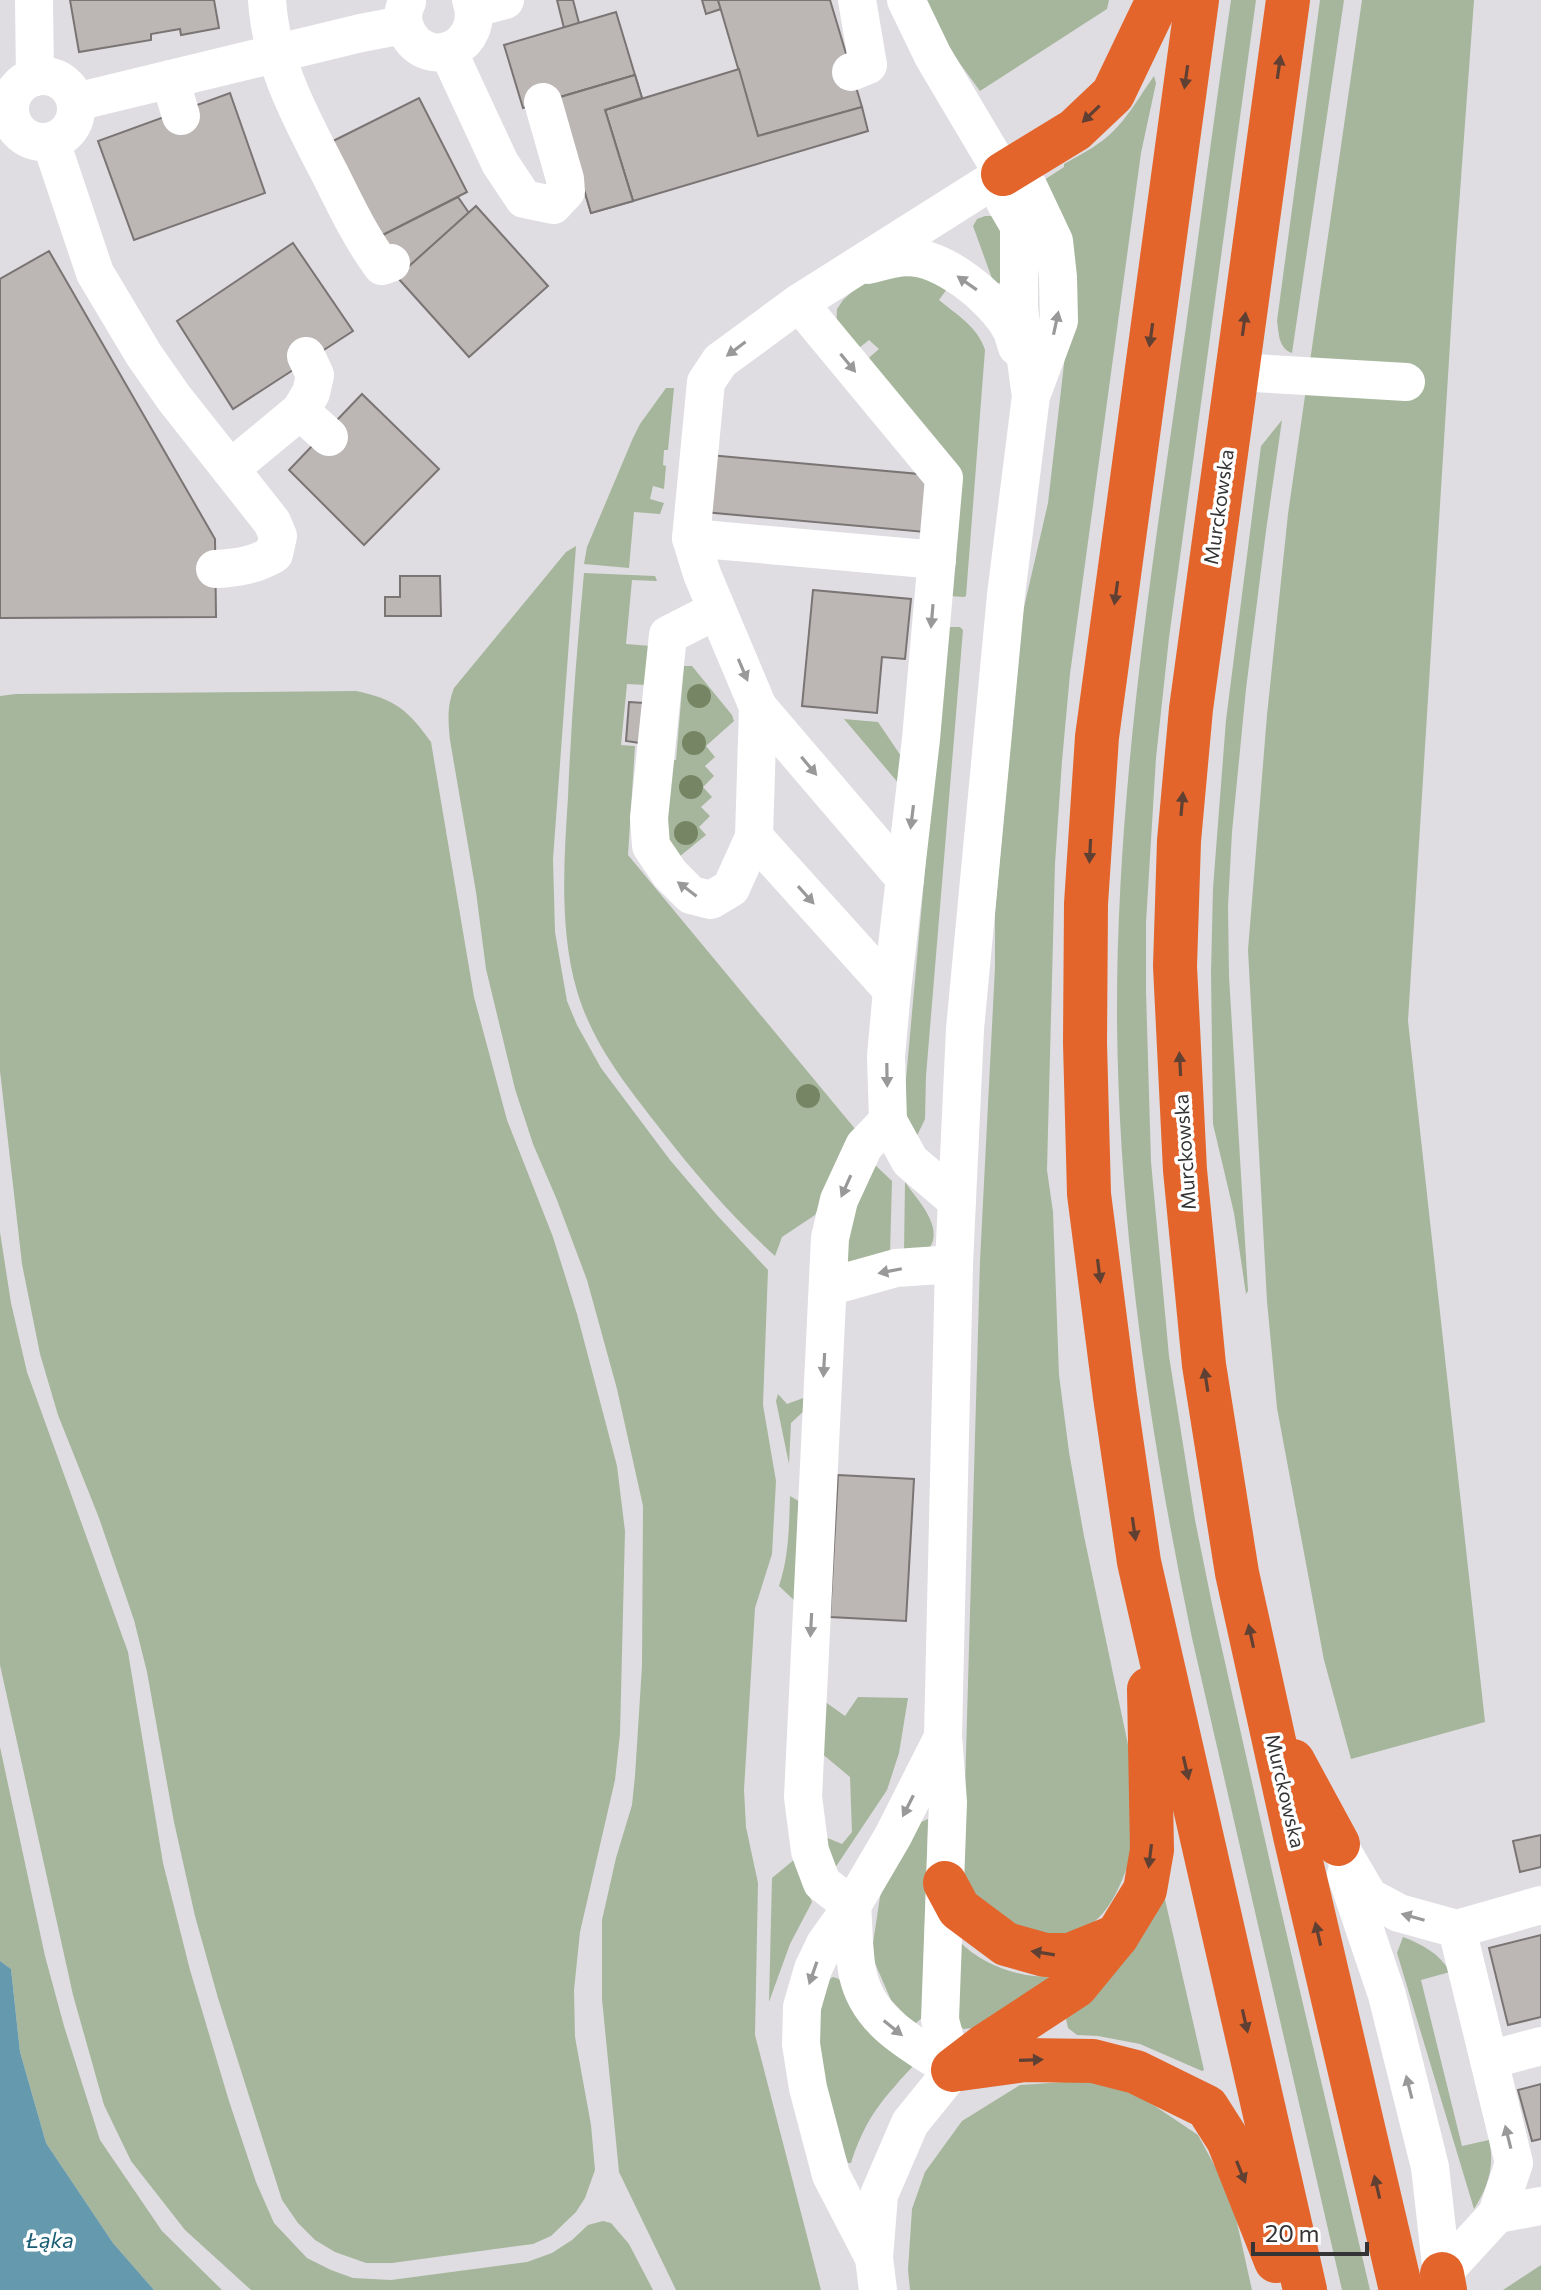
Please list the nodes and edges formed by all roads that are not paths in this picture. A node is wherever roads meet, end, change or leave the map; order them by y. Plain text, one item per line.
1 (34, 0) edge
2 (267, 0) edge
3 (857, 0) edge
4 (906, 0) edge
5 (1158, 0) edge
6 (1197, 0) edge
7 (1288, 0) edge
8 (483, 3) edge
9 (405, 12) edge
10 (448, 51) junction
11 (275, 53) junction
12 (851, 72) dead end
13 (35, 77) junction
14 (170, 79) junction
15 (76, 102) junction
16 (543, 102) dead end
17 (181, 116) dead end
18 (51, 142) junction
19 (1003, 174) junction
20 (391, 263) dead end
21 (854, 268) junction
22 (799, 303) junction
23 (306, 356) dead end
24 (1237, 372) junction
25 (1406, 382) dead end
26 (1031, 396) junction
27 (300, 411) junction
28 (329, 437) dead end
29 (230, 469) junction
30 (691, 538) junction
31 (937, 560) junction
32 (215, 569) dead end
33 (717, 610) junction
34 (758, 707) junction
35 (754, 837) junction
36 (905, 879) junction
37 (892, 990) junction
38 (888, 1121) junction
39 (957, 1201) junction
40 (954, 1264) junction
41 (828, 1287) junction
42 (1148, 1610) junction
43 (1267, 1713) junction
44 (943, 1736) junction
45 (1338, 1844) junction
46 (945, 1883) junction
47 (1541, 1905) edge
48 (852, 1906) junction
49 (1457, 1929) junction
50 (1117, 1936) junction
51 (1541, 2046) edge
52 (1489, 2060) junction
53 (953, 2070) junction
54 (1541, 2206) edge
55 (1497, 2214) junction
56 (876, 2274) edge
57 (1443, 2282) edge
58 (1288, 2290) edge
59 (1305, 2290) edge
60 (1401, 2290) edge

1 - 13 street
2 - 11 street
3 - 12 street
4 - 19 street
5 -> 19 highway
6 -> 42 highway
24 -> 7 highway, Murckowska
8 - 10 street
9 - 10 street
9 - 11 street
10 - 16 street
11 - 14 street
11 - 20 street
13 - 15 street
13 - 18 street
14 - 15 street
14 - 17 street
15 - 18 street
18 - 29 street
19 - 21 street
19 - 26 street
21 - 22 street
26 -> 21 street
22 -> 30 street
22 -> 31 street
23 - 27 street
24 - 25 street
43 -> 24 highway, Murckowska
26 - 39 street
27 - 28 street
27 - 29 street
29 - 32 street
30 - 31 street
30 - 33 street
31 -> 36 street
33 -> 34 street
35 -> 33 street
34 - 35 street
34 -> 36 street
35 -> 37 street
36 - 37 street
37 -> 38 street
38 - 39 street
38 -> 41 street
39 - 40 street
40 -> 41 street
40 - 44 street
41 -> 48 street
42 -> 50 highway
42 -> 59 highway
43 - 45 highway
60 -> 43 highway, Murckowska
44 - 46 street
44 -> 48 street
49 -> 45 street
57 -> 45 street
50 -> 46 highway
46 - 53 street
47 - 49 street
48 -> 53 street
48 -> 56 street
49 - 52 street
50 - 53 highway
51 - 52 street
55 -> 52 street
53 - 56 street
53 -> 58 highway
54 - 55 street
55 - 57 street

